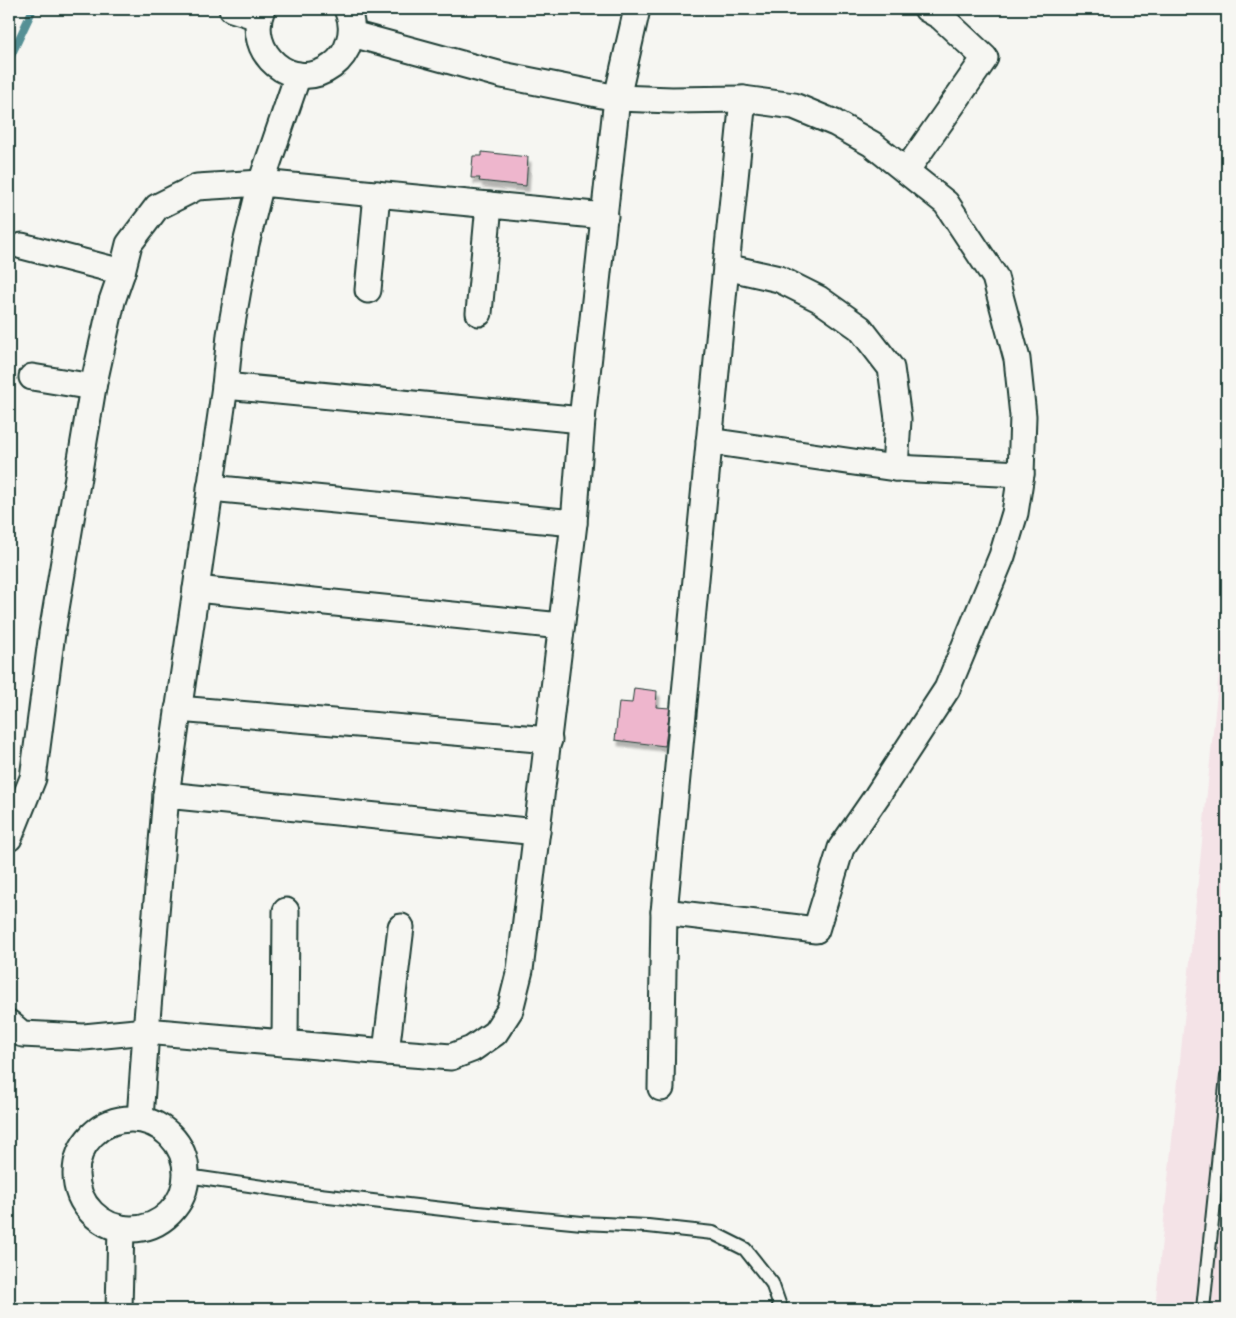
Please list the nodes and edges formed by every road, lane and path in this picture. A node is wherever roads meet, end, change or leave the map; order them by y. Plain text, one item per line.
1 (232, 9) edge
2 (347, 9) edge
3 (637, 9) edge
4 (937, 12) edge
5 (260, 13) edge
6 (352, 34) junction
7 (298, 75) junction
8 (617, 98) junction
9 (743, 99) junction
10 (906, 171) junction
11 (261, 183) junction
12 (377, 194) junction
13 (489, 205) junction
14 (605, 216) junction
15 (22, 246) dead end
16 (726, 267) junction
17 (122, 272) junction
18 (368, 290) dead end
19 (479, 313) dead end
20 (32, 377) dead end
21 (225, 386) junction
22 (93, 387) junction
23 (582, 420) junction
24 (709, 441) junction
25 (895, 468) junction
26 (1021, 474) junction
27 (210, 488) junction
28 (574, 523) junction
29 (196, 589) junction
30 (561, 626) junction
31 (178, 709) junction
32 (548, 740) junction
33 (166, 794) junction
34 (537, 832) junction
35 (9, 838) edge
36 (286, 911) dead end
37 (664, 912) junction
38 (401, 927) dead end
39 (9, 1023) edge
40 (146, 1031) junction
41 (285, 1043) junction
42 (386, 1052) junction
43 (1227, 1076) edge
44 (661, 1088) dead end
45 (140, 1119) junction
46 (187, 1176) junction
47 (121, 1228) junction
48 (119, 1309) edge
49 (781, 1309) edge
50 (1203, 1309) edge

1 - 5 street
2 - 6 street
3 - 8 street
4 - 10 street
5 - 7 street
6 - 7 street
6 - 8 street
7 - 11 street
8 - 9 street
8 - 14 street
9 - 10 street
9 - 16 street
10 - 26 street
11 - 12 street
11 - 17 street
11 - 21 street
12 - 13 street
12 - 18 street
13 - 14 street
13 - 19 street
14 - 23 street
15 - 17 street
16 - 24 street
16 - 25 street
17 - 22 street
20 - 22 street
21 - 23 street
21 - 27 street
22 - 35 street
23 - 28 street
24 - 25 street
24 - 37 street
25 - 26 street
26 - 37 street
27 - 28 street
27 - 29 street
28 - 30 street
29 - 30 street
29 - 31 street
30 - 32 street
31 - 32 street
31 - 33 street
32 - 34 street
33 - 34 street
33 - 40 street
34 - 42 street
36 - 41 street
37 - 44 street
38 - 42 street
39 - 40 street
40 - 41 street
40 - 45 street
41 - 42 street
43 - 50 lane
45 - 46 street
45 - 47 street
46 - 47 street
46 - 49 lane
47 - 48 street

